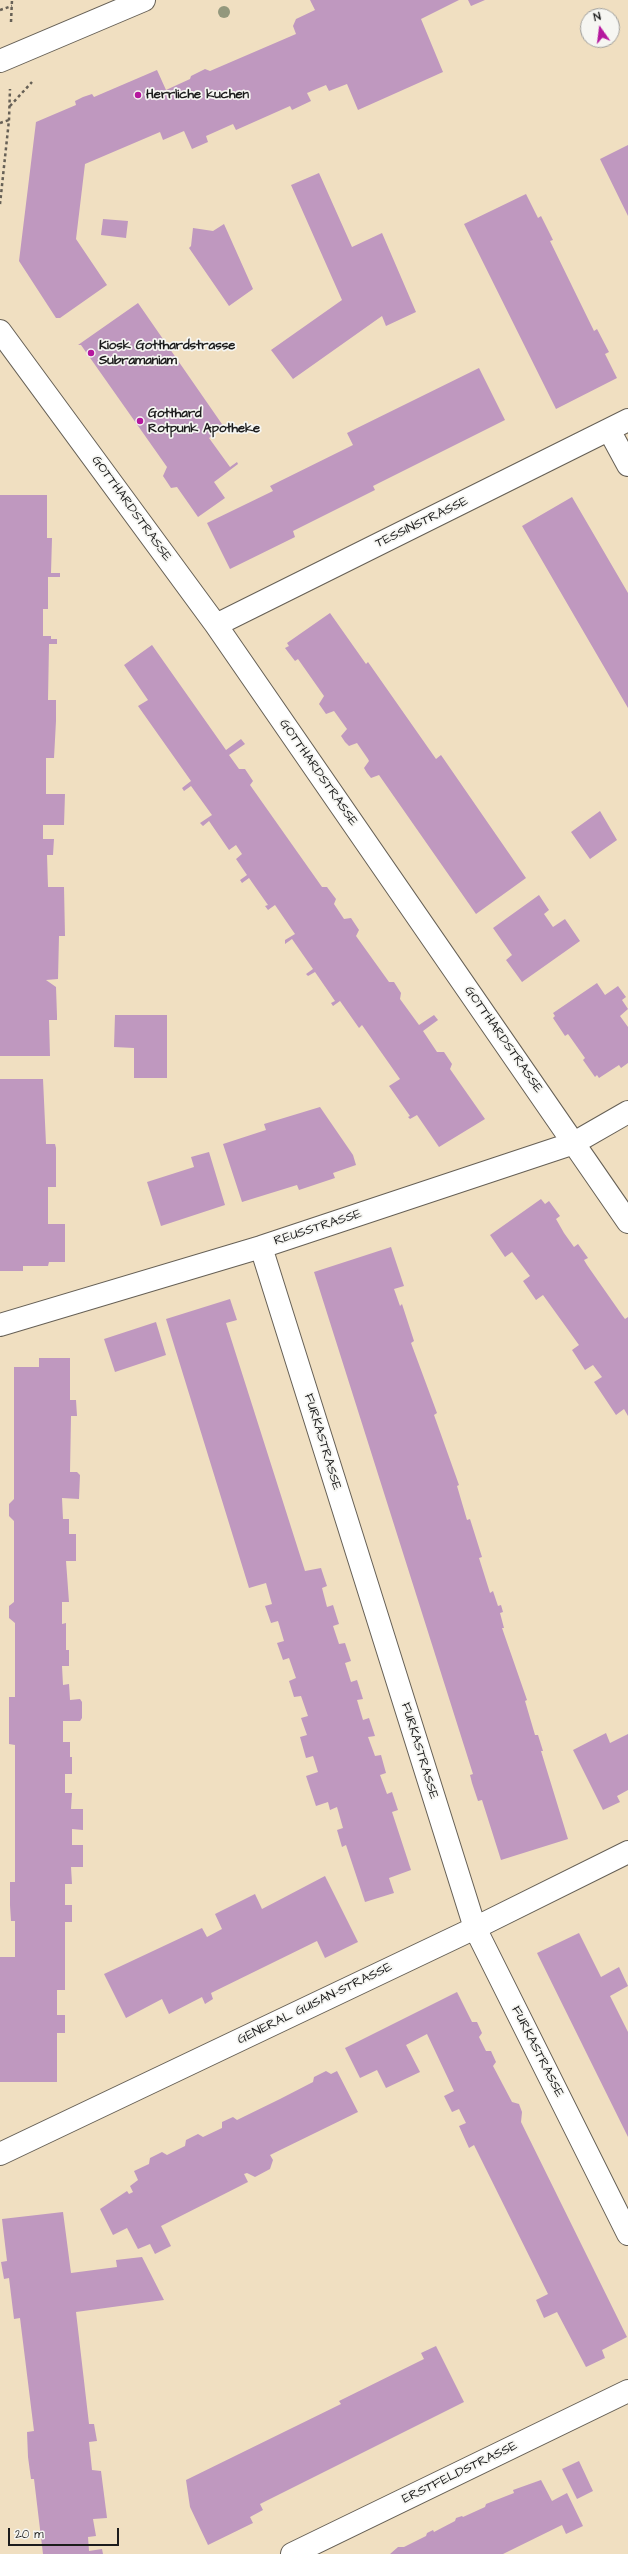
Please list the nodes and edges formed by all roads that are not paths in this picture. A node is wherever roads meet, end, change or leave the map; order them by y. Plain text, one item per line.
1 (144, 0) edge
2 (5, 59) edge
3 (0, 331) edge
4 (628, 420) edge
5 (609, 430) junction
6 (628, 465) edge
7 (216, 625) junction
8 (628, 1112) edge
9 (574, 1143) junction
10 (628, 1222) edge
11 (261, 1247) junction
12 (0, 1325) edge
13 (628, 1852) edge
14 (475, 1928) junction
15 (0, 2154) edge
16 (628, 2234) edge
17 (628, 2390) edge
18 (292, 2554) edge

1 - 2 street
3 - 7 street, GOTTHARDSTRASSE
4 - 5 street, TESSINSTRASSE
5 - 6 street
5 - 7 street, TESSINSTRASSE
7 - 9 street, GOTTHARDSTRASSE
8 - 9 street, REUSSTRASSE
9 - 10 street, GOTTHARDSTRASSE
9 - 11 street, REUSSTRASSE
11 - 12 street, REUSSTRASSE
11 - 14 street, FURKASTRASSE
13 - 14 street, GENERAL GUISAN-STRASSE
14 - 15 street, GENERAL GUISAN-STRASSE
14 - 16 street, FURKASTRASSE
17 - 18 street, ERSTFELDSTRASSE

